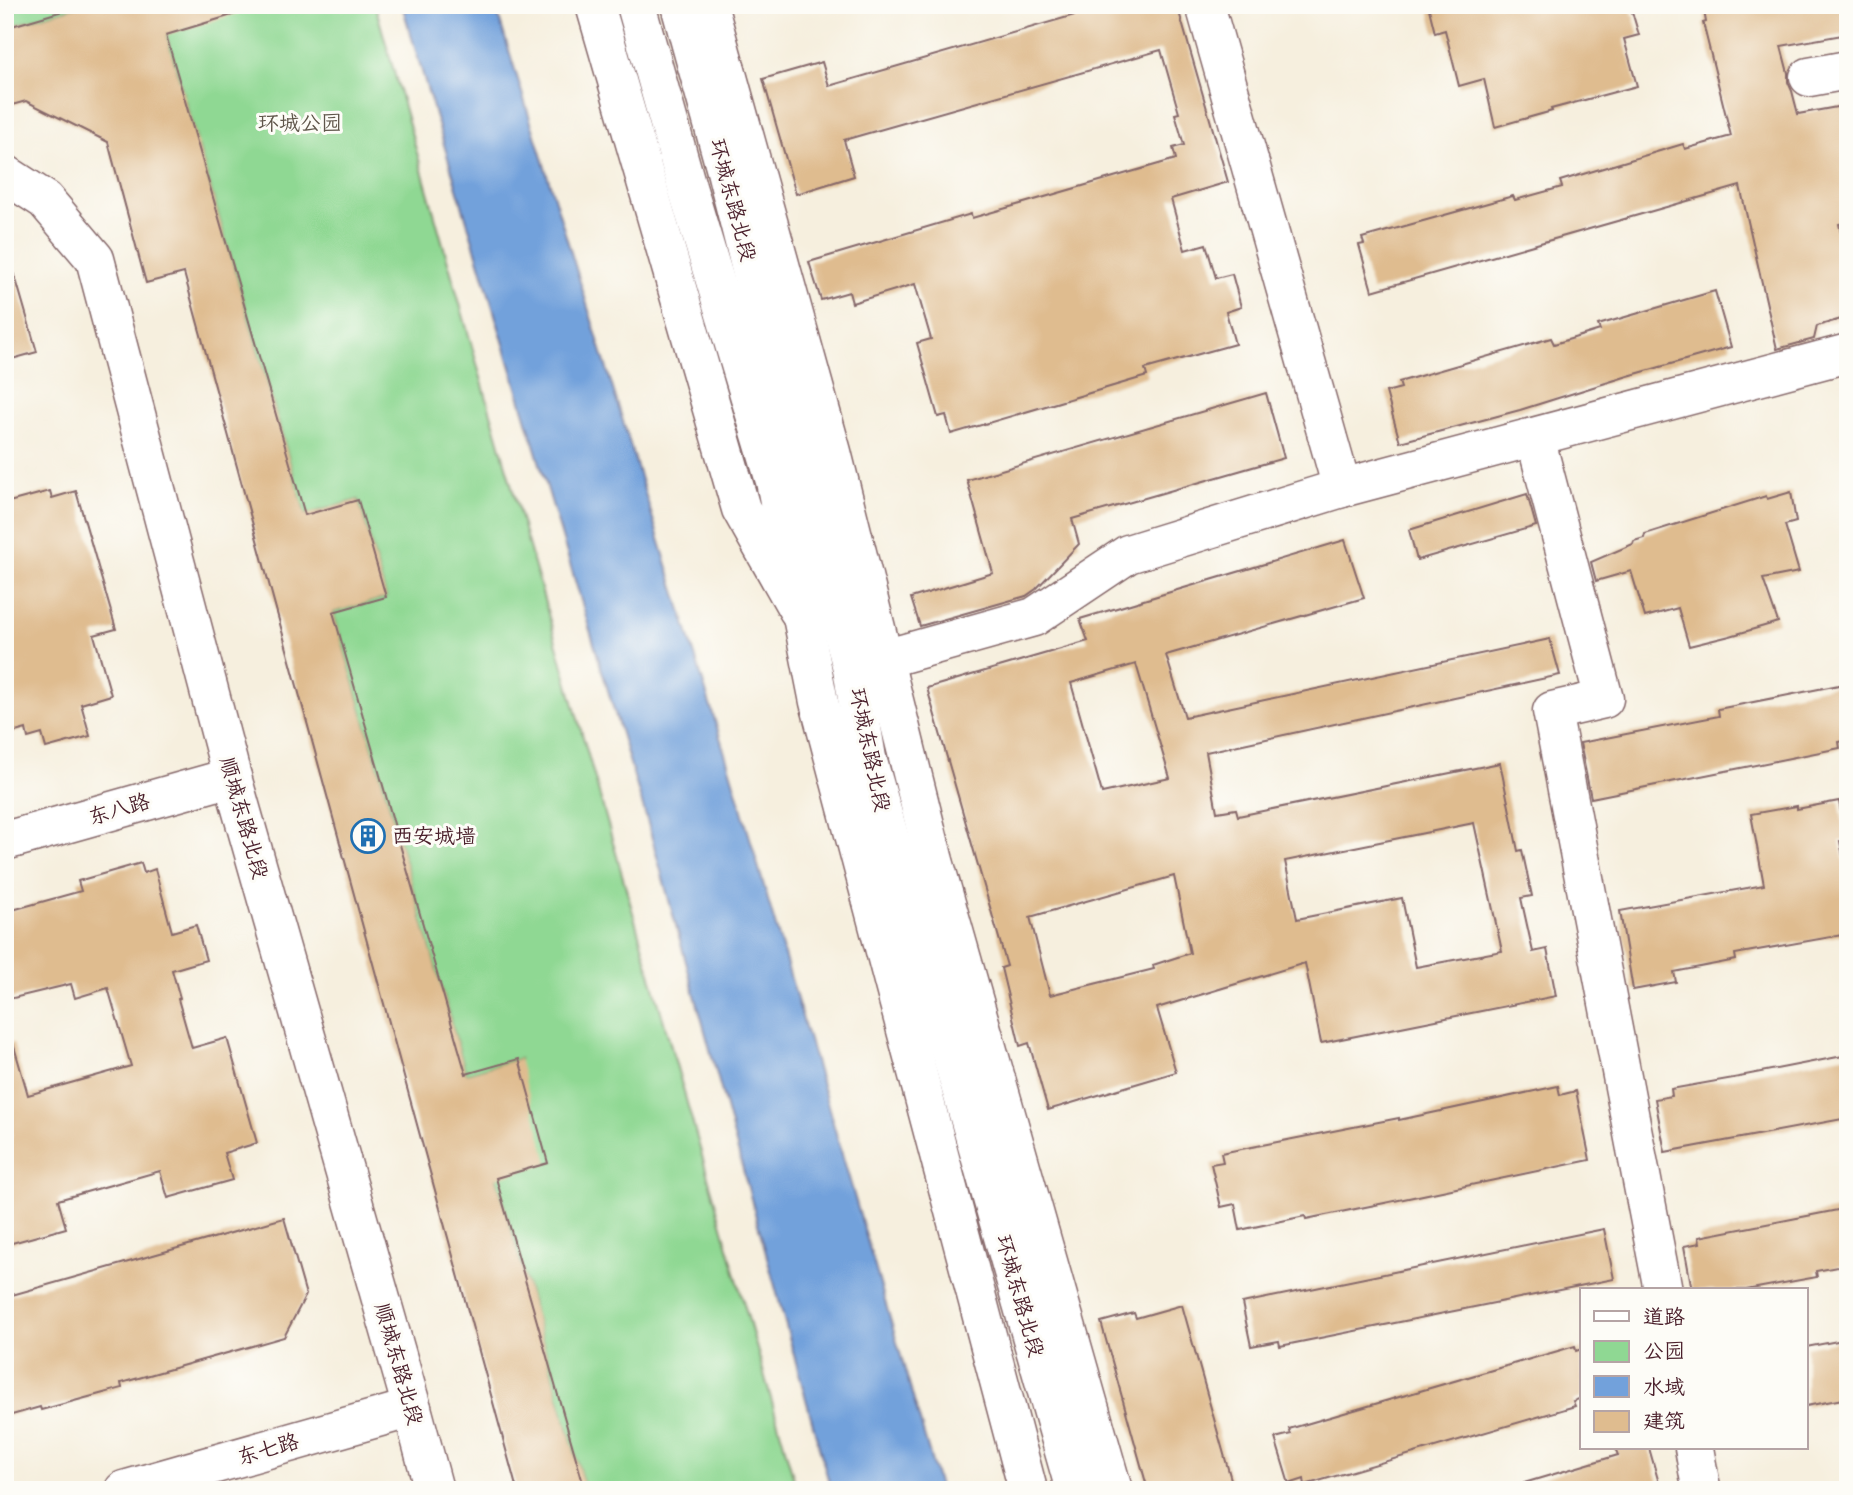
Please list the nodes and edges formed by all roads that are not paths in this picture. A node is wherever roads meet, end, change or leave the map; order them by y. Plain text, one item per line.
1 (595, 5) edge
2 (636, 5) edge
3 (680, 5) edge
4 (708, 5) edge
5 (1205, 5) edge
6 (1848, 70) edge
7 (1809, 77) dead end
8 (8, 175) edge
9 (1848, 353) edge
10 (1535, 436) junction
11 (832, 452) junction
12 (1342, 488) junction
13 (829, 578) junction
14 (801, 615) junction
15 (884, 659) junction
16 (232, 777) junction
17 (5, 841) edge
18 (1663, 1288) edge
19 (412, 1408) junction
20 (1693, 1450) edge
21 (1701, 1486) dead end
22 (124, 1490) edge
23 (433, 1490) edge
24 (1028, 1490) edge
25 (1076, 1490) edge
26 (1113, 1490) edge

1 - 14 street
2 - 14 street, 环城东路北段
3 - 13 street, 环城东路北段
4 - 11 street
5 - 12 street
6 - 7 street
8 - 16 street, 顺城东路北段
9 - 10 street
10 - 12 street
10 - 18 street
11 - 13 street
11 - 15 street
12 - 15 street
13 - 25 street, 环城东路北段
14 - 24 street, 环城东路北段
15 - 26 street
16 - 17 street, 东八路
16 - 19 street, 顺城东路北段
19 - 22 street, 东七路
19 - 23 street, 顺城东路北段
20 - 21 street

